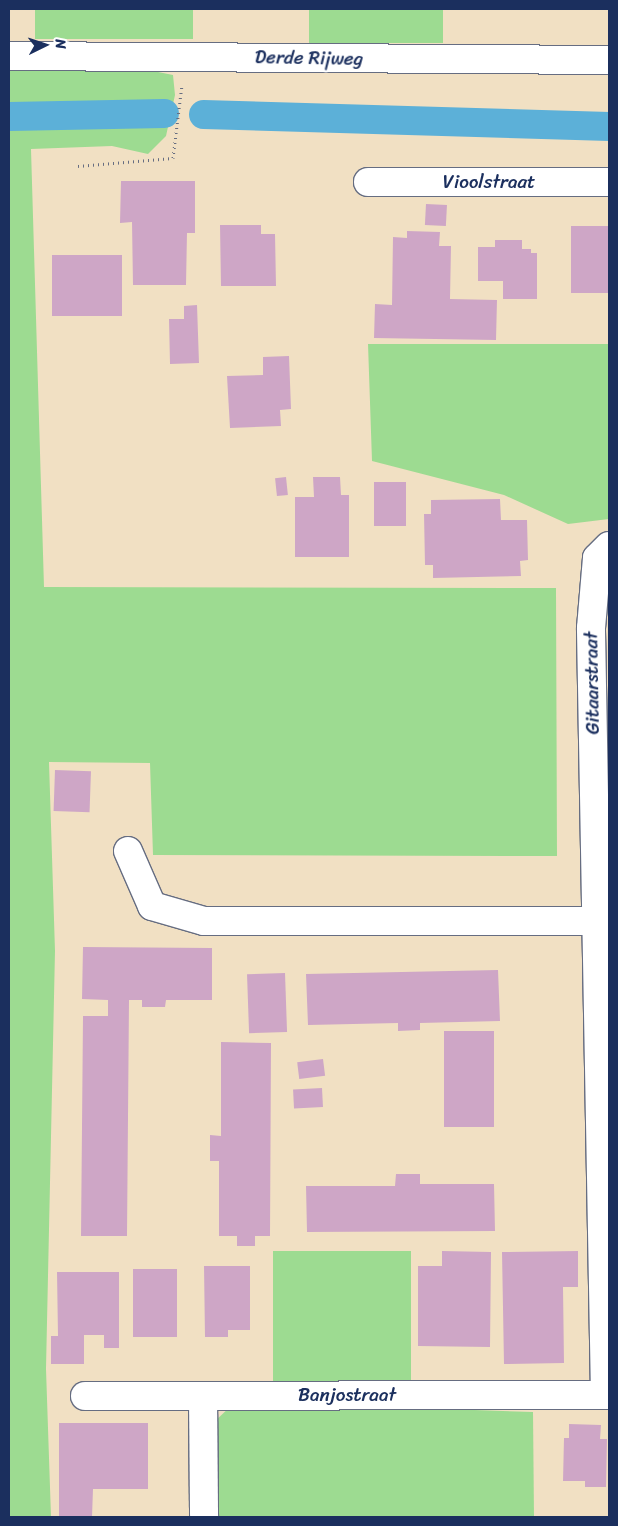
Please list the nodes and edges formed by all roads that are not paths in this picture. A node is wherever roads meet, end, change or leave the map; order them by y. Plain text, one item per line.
1 (9, 56) edge
2 (609, 60) edge
3 (368, 182) dead end
4 (609, 182) edge
5 (609, 546) edge
6 (602, 775) edge
7 (128, 852) dead end
8 (596, 921) junction
9 (605, 1085) edge
10 (607, 1395) edge
11 (85, 1396) dead end
12 (203, 1396) junction
13 (204, 1517) edge

1 - 2 street, Derde Rijweg
3 - 4 street, Vioolstraat
5 - 6 street, Gitaarstraat
6 - 8 street, Gitaarstraat
7 - 8 street
8 - 9 street, Gitaarstraat
9 - 10 street, Gitaarstraat
10 - 12 street, Banjostraat
11 - 12 street, Banjostraat
12 - 13 street

